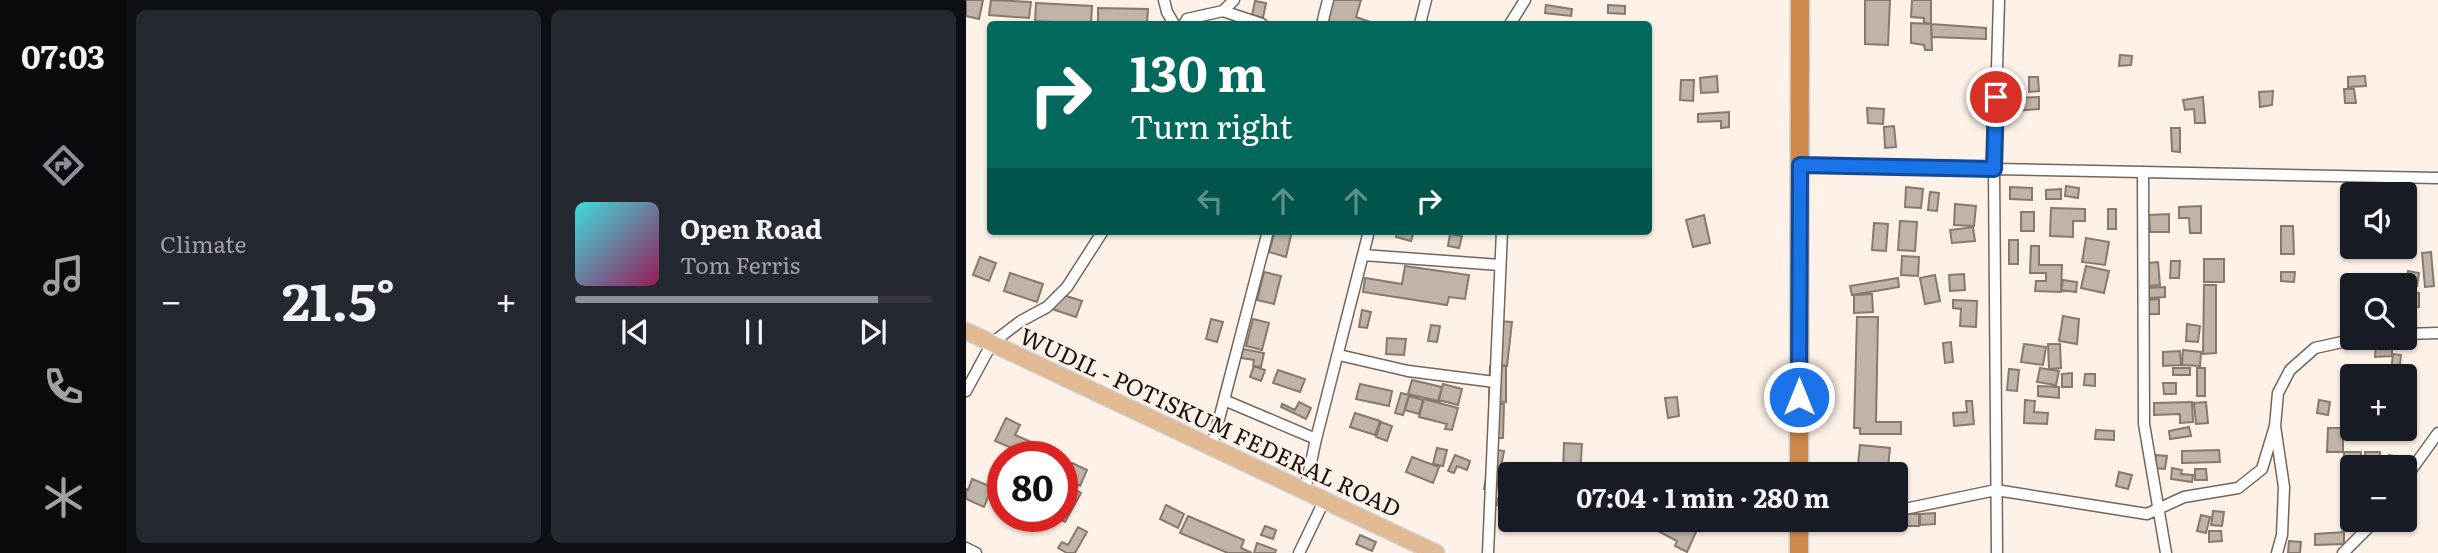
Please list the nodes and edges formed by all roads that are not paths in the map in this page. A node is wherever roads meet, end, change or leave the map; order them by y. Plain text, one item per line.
1 (1164, 0) edge
2 (1234, 0) edge
3 (1328, 0) edge
4 (1426, 0) edge
5 (1525, 0) edge
6 (1801, 0) edge
7 (1999, 0) edge
8 (1223, 10) junction
9 (1172, 21) edge
10 (1186, 21) edge
11 (1254, 21) edge
12 (1323, 21) edge
13 (1421, 21) edge
14 (1512, 21) edge
15 (1800, 165) junction
16 (1994, 169) junction
17 (2143, 172) junction
18 (2438, 178) edge
19 (1100, 235) edge
20 (1267, 235) edge
21 (1368, 235) edge
22 (1502, 235) edge
23 (1363, 255) junction
24 (1500, 265) junction
25 (966, 331) edge
26 (2438, 333) edge
27 (2417, 334) edge
28 (2340, 342) edge
29 (992, 343) junction
30 (1339, 355) junction
31 (1495, 382) junction
32 (966, 391) edge
33 (1224, 400) junction
34 (2275, 426) junction
35 (2438, 433) edge
36 (1316, 439) junction
37 (1212, 446) junction
38 (1799, 462) edge
39 (2417, 462) edge
40 (1305, 490) junction
41 (1996, 490) junction
42 (1325, 499) junction
43 (1908, 508) edge
44 (2158, 510) junction
45 (1799, 532) edge
46 (2364, 532) edge
47 (966, 548) edge
48 (976, 553) edge
49 (1299, 553) edge
50 (1436, 553) edge
51 (1488, 553) edge
52 (1799, 553) edge
53 (1997, 553) edge
54 (2166, 553) edge
55 (2277, 553) edge
56 (2343, 553) edge

1 - 9 street
2 - 8 street
3 - 12 street
4 - 13 street
5 - 14 street
6 - 15 highway
7 - 16 street
8 - 10 street
8 - 11 street
15 - 16 street
15 - 38 highway
16 - 17 street
16 - 41 street
17 - 18 street
17 - 44 street
19 - 29 street
20 - 33 street
21 - 23 street
22 - 24 street
23 - 24 street
23 - 30 street
24 - 31 street
25 - 29 main road, WUDIL - POTISKUM FEDERAL ROAD
26 - 27 street
28 - 34 street
29 - 32 street
29 - 37 main road, WUDIL - POTISKUM FEDERAL ROAD
30 - 31 street
30 - 36 street
31 - 51 street
33 - 36 street
33 - 37 street
34 - 44 street
34 - 55 street
35 - 39 street
36 - 40 street
37 - 40 main road, WUDIL - POTISKUM FEDERAL ROAD
40 - 42 main road, WUDIL - POTISKUM FEDERAL ROAD
41 - 43 street
41 - 44 street
41 - 53 street
42 - 49 street
42 - 50 main road, WUDIL - POTISKUM FEDERAL ROAD
44 - 54 street
45 - 52 highway
46 - 56 street
47 - 48 street

